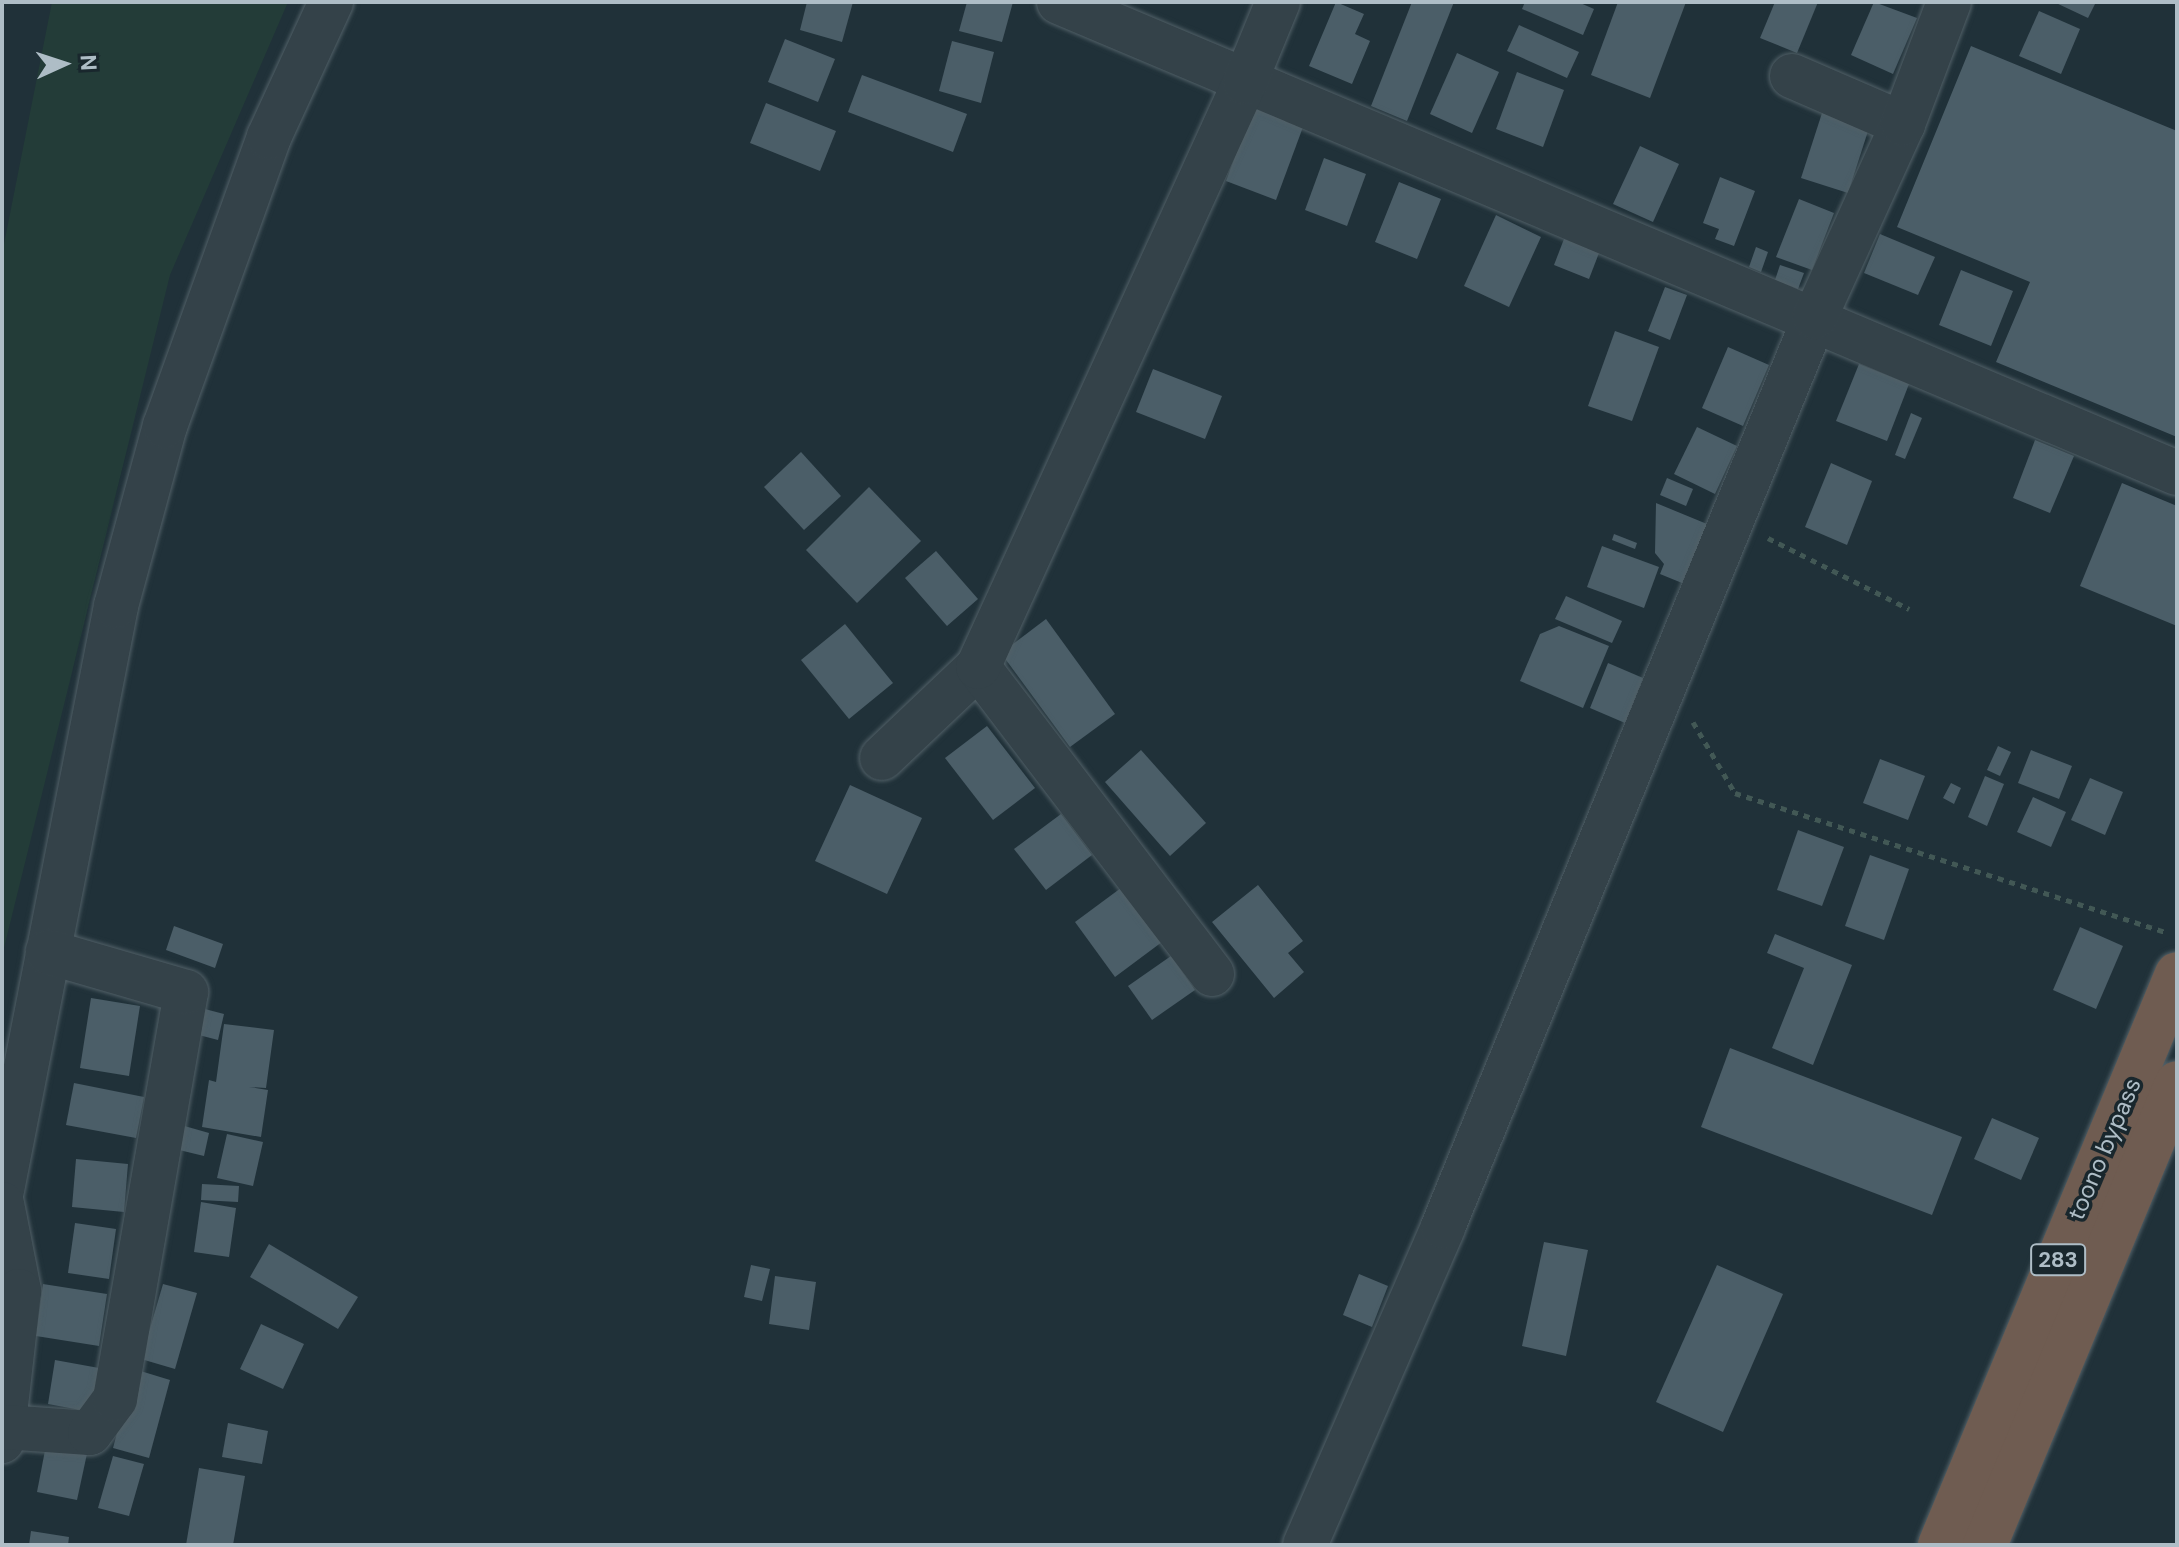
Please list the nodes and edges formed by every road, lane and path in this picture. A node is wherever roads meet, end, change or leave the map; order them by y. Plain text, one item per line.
1 (331, 2) edge
2 (1059, 2) edge
3 (1278, 2) edge
4 (1949, 2) edge
5 (1792, 76) dead end
6 (1245, 82) junction
7 (1903, 124) junction
8 (1815, 317) junction
9 (2177, 473) edge
10 (1732, 519) junction
11 (1909, 609) dead end
12 (978, 667) junction
13 (1667, 677) junction
14 (882, 758) dead end
15 (2177, 936) edge
16 (48, 952) junction
17 (1212, 974) dead end
18 (2177, 974) edge
19 (2177, 1083) edge
20 (2, 1190) edge
21 (2, 1204) edge
22 (3, 1434) edge
23 (1305, 1545) edge
24 (1940, 1545) edge
25 (1985, 1545) edge

1 - 16 street
2 - 6 street
3 - 6 street
4 - 7 street
5 - 7 street
6 - 8 street
6 - 12 street
7 - 8 street
8 - 9 street
8 - 10 street
10 - 11 path
10 - 13 street
12 - 14 street
12 - 17 street
13 - 15 path
13 - 23 street
16 - 20 street
16 - 22 street
18 - 24 highway, toono bypass / 283
19 - 25 highway, toono bypass / 283
21 - 22 street

